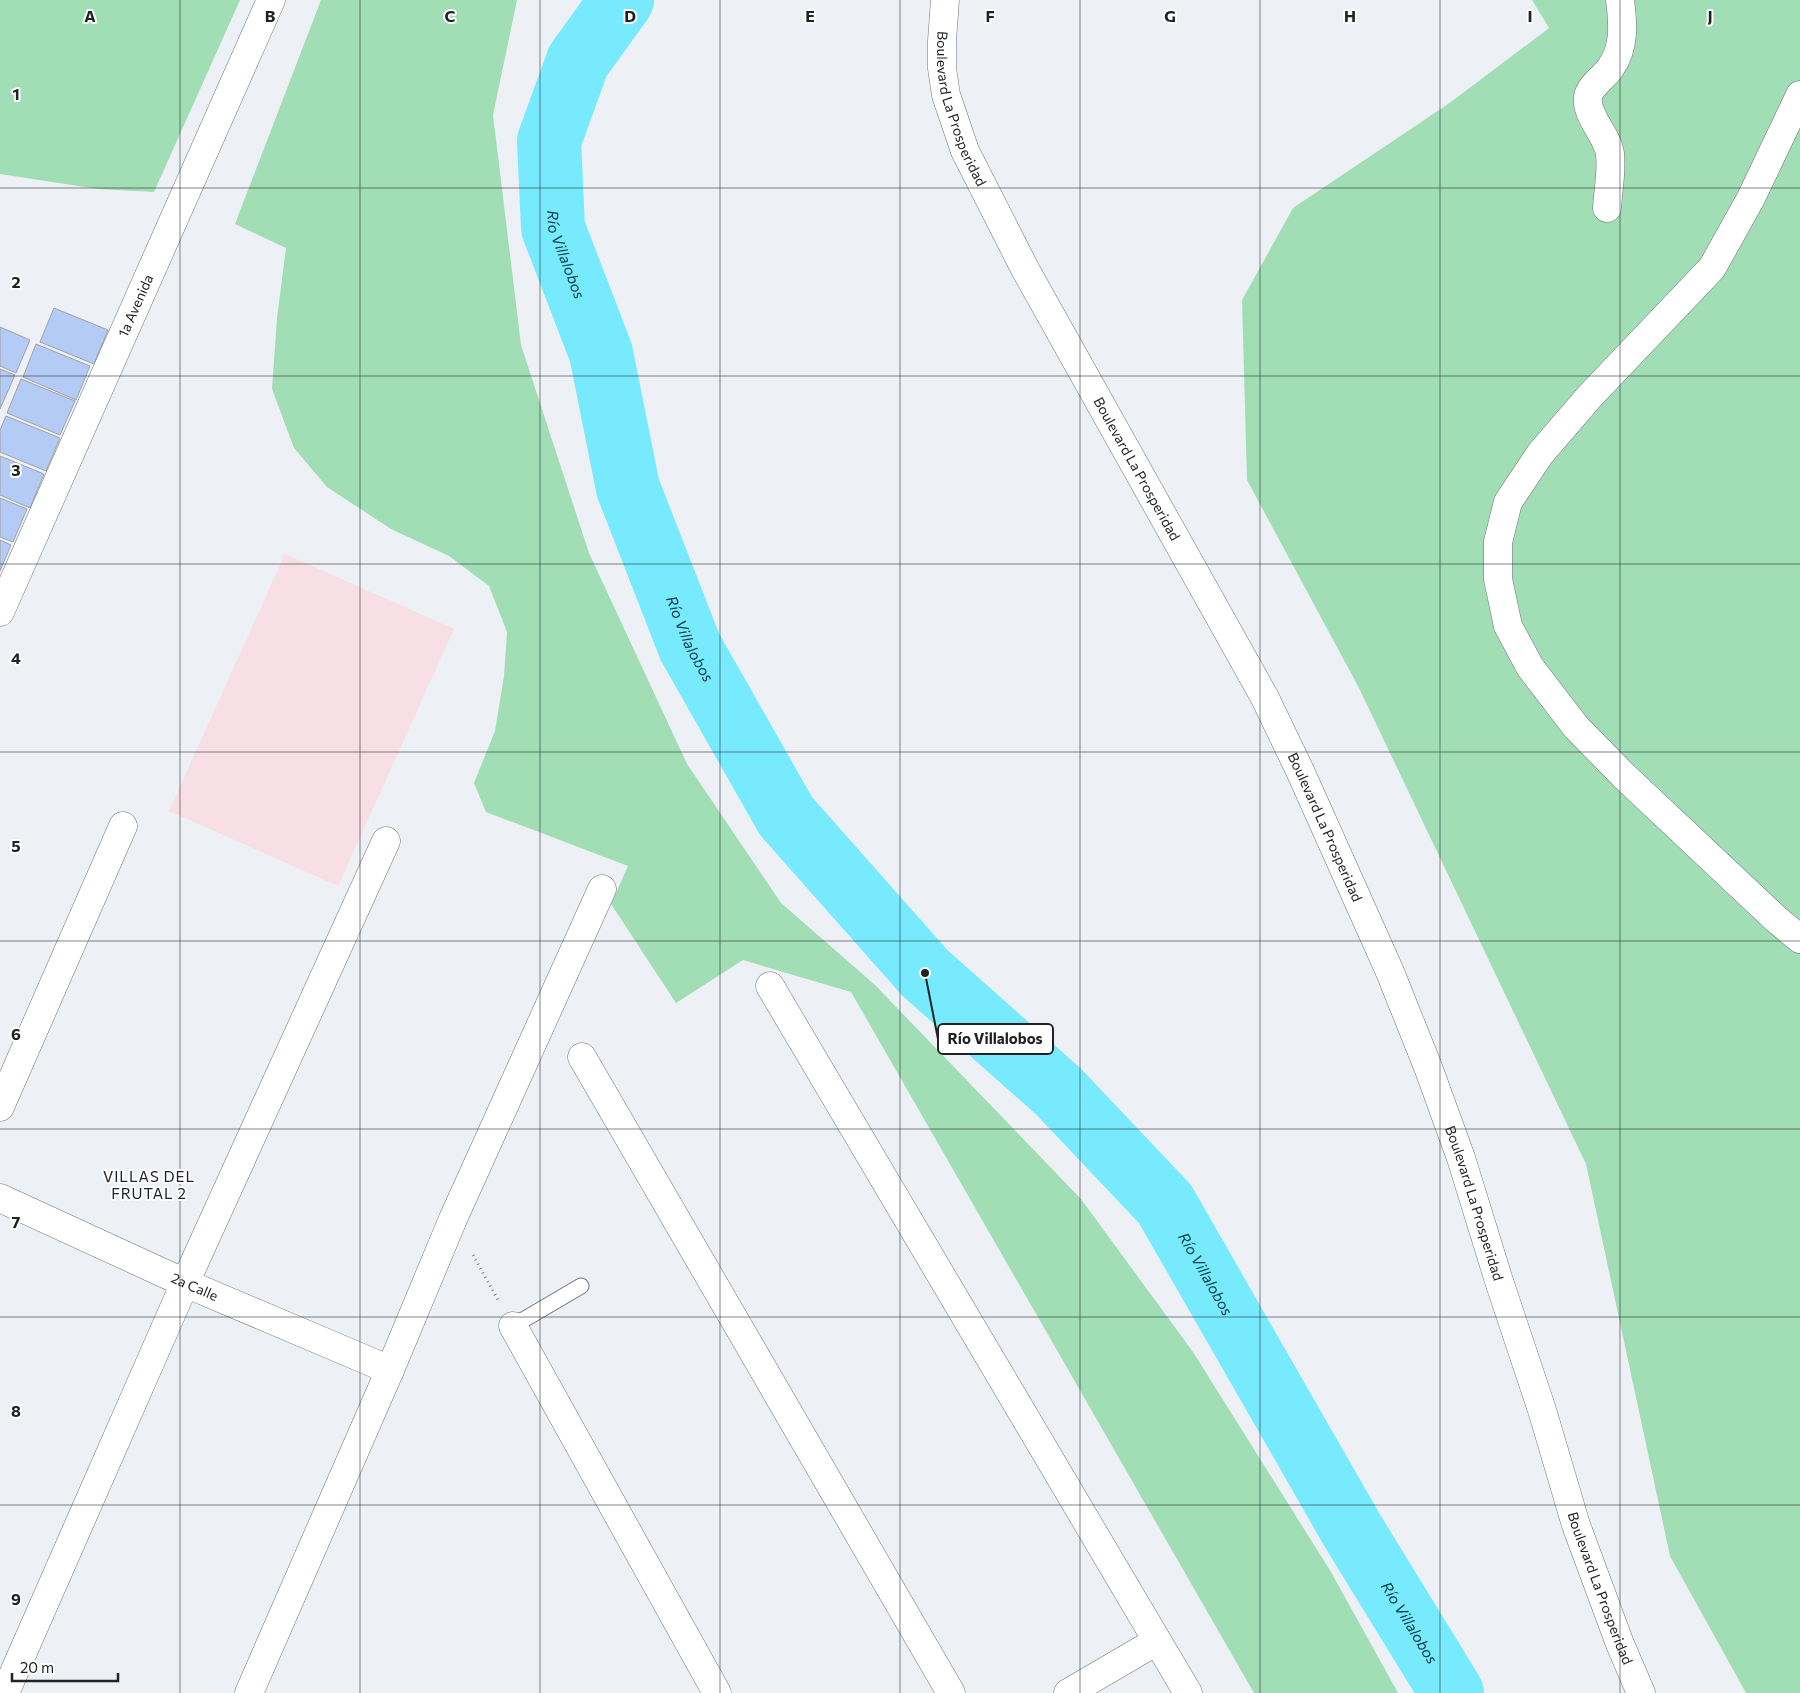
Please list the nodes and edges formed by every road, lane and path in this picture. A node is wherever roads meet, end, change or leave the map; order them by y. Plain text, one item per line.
1 (272, 0) edge
2 (945, 0) edge
3 (1620, 0) edge
4 (1800, 95) edge
5 (1607, 208) dead end
6 (0, 612) edge
7 (123, 826) dead end
8 (386, 841) dead end
9 (602, 889) dead end
10 (1800, 939) edge
11 (770, 986) dead end
12 (582, 1057) dead end
13 (0, 1107) edge
14 (0, 1198) edge
15 (453, 1219) junction
16 (185, 1284) junction
17 (581, 1286) dead end
18 (513, 1326) junction
19 (390, 1370) junction
20 (1157, 1641) junction
21 (5, 1693) edge
22 (249, 1693) edge
23 (717, 1693) edge
24 (951, 1693) edge
25 (1068, 1693) edge
26 (1188, 1693) edge
27 (1641, 1693) edge

1 - 6 street, 1a Avenida
2 - 27 street, Boulevard La Prosperidad
3 - 5 street
4 - 10 street
7 - 13 street
8 - 16 street
9 - 15 street
11 - 20 street
12 - 24 street
14 - 16 street, 2a Calle
15 - 18 path
15 - 19 street
16 - 19 street, 2a Calle
16 - 21 street
17 - 18 lane
18 - 23 street
19 - 22 street
20 - 25 street
20 - 26 street

